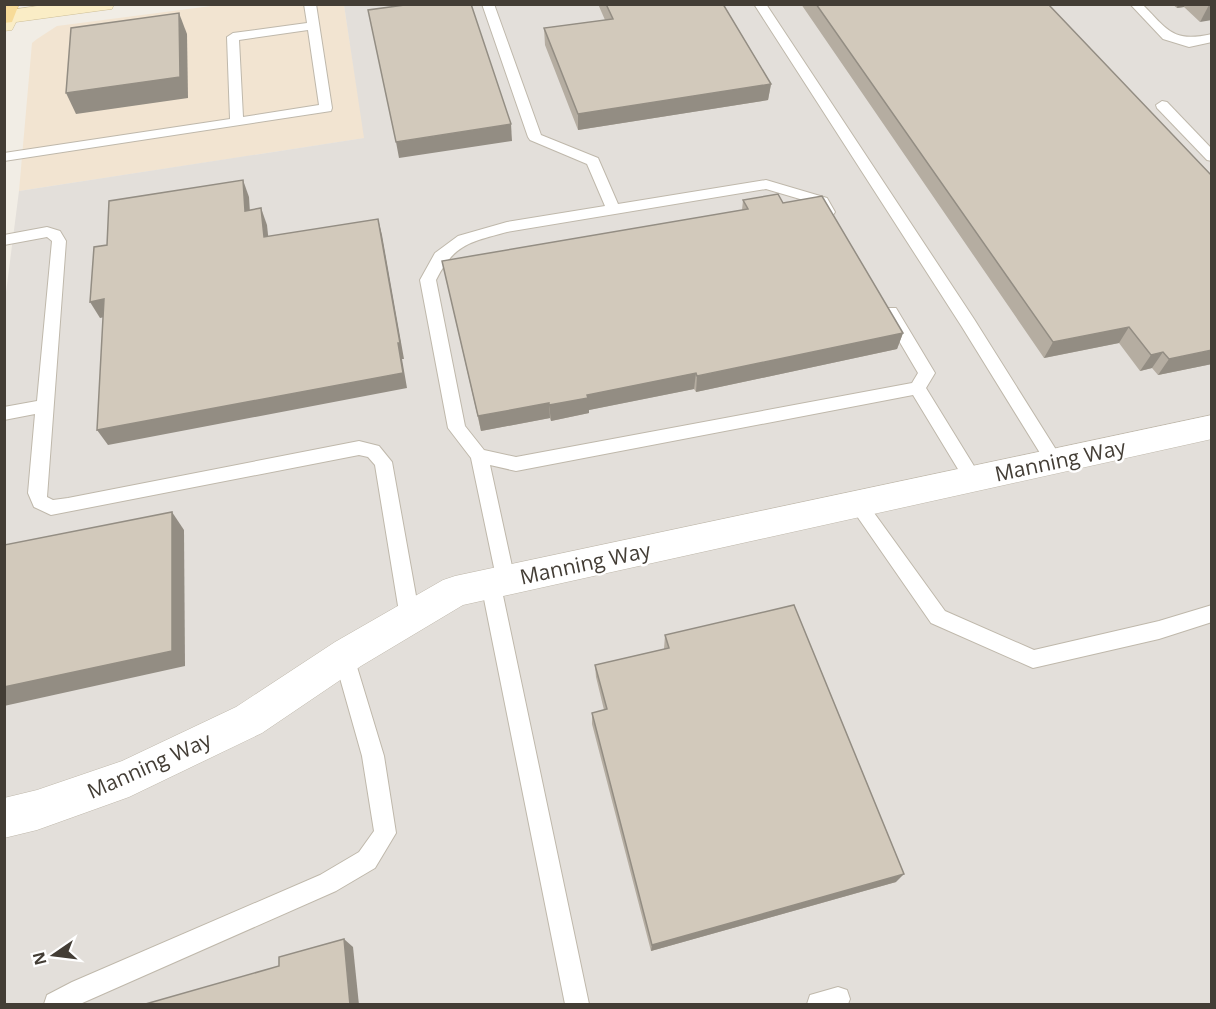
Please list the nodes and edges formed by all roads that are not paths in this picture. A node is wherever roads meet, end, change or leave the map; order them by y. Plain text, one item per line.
1 (104, 4) edge
2 (310, 4) edge
3 (488, 4) edge
4 (760, 4) edge
5 (1135, 4) edge
6 (6, 16) edge
7 (313, 26) junction
8 (1212, 38) edge
9 (1162, 105) dead end
10 (237, 122) junction
11 (4, 157) edge
12 (1212, 157) edge
13 (613, 209) junction
14 (834, 221) edge
15 (4, 240) edge
16 (884, 302) edge
17 (917, 388) junction
18 (45, 406) junction
19 (4, 414) edge
20 (1212, 427) edge
21 (479, 456) junction
22 (1054, 461) junction
23 (973, 479) junction
24 (858, 504) junction
25 (498, 582) junction
26 (1212, 613) edge
27 (410, 618) junction
28 (344, 657) junction
29 (4, 818) edge
30 (56, 1005) edge
31 (577, 1005) edge

1 - 6 main road
2 - 7 lane
3 - 13 lane
4 - 22 lane
5 - 8 lane
7 - 10 lane
7 - 10 lane
9 - 12 lane
10 - 11 lane
13 - 14 lane
13 - 21 lane
15 - 18 lane
16 - 17 lane
17 - 21 lane
17 - 23 lane
18 - 19 lane
18 - 27 lane
20 - 22 street, Manning Way
21 - 25 lane
22 - 23 street, Manning Way
23 - 24 street, Manning Way
24 - 25 street, Manning Way
24 - 26 lane
25 - 27 street, Manning Way
25 - 31 lane
27 - 28 street, Manning Way
28 - 29 street, Manning Way
28 - 30 lane

